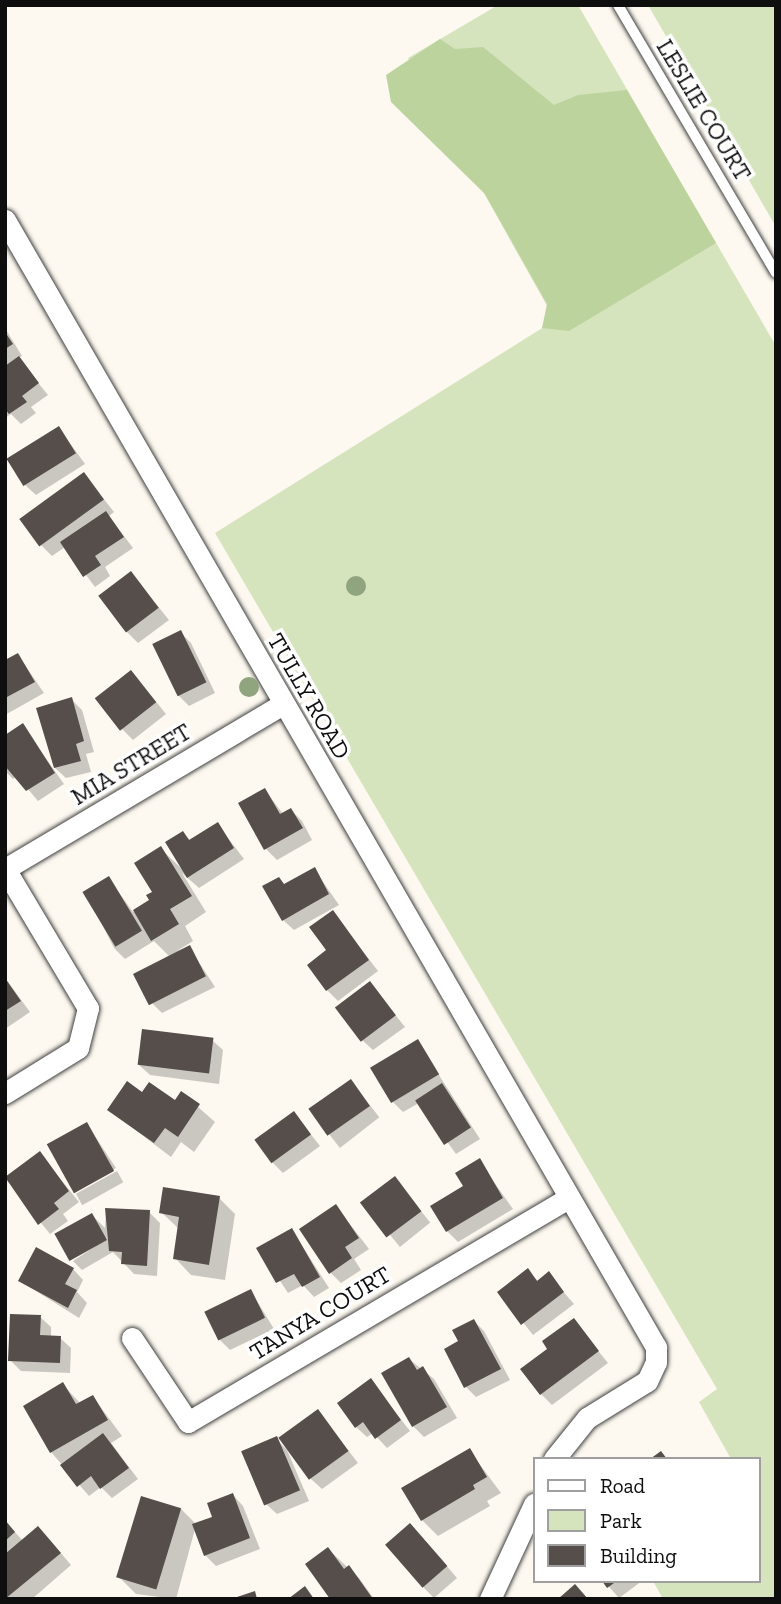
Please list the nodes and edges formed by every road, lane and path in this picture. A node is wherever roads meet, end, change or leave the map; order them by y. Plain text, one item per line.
1 (618, 5) edge
2 (5, 220) edge
3 (776, 273) edge
4 (283, 704) junction
5 (5, 869) edge
6 (5, 1093) edge
7 (567, 1199) junction
8 (132, 1338) dead end
9 (556, 1457) edge
10 (532, 1508) edge
11 (490, 1599) edge

1 - 3 lane, LESLIE COURT
2 - 4 street, TULLY ROAD
4 - 5 street, MIA STREET
4 - 7 street, TULLY ROAD
5 - 6 street
7 - 8 street, TANYA COURT
7 - 9 street, TULLY ROAD
10 - 11 street

